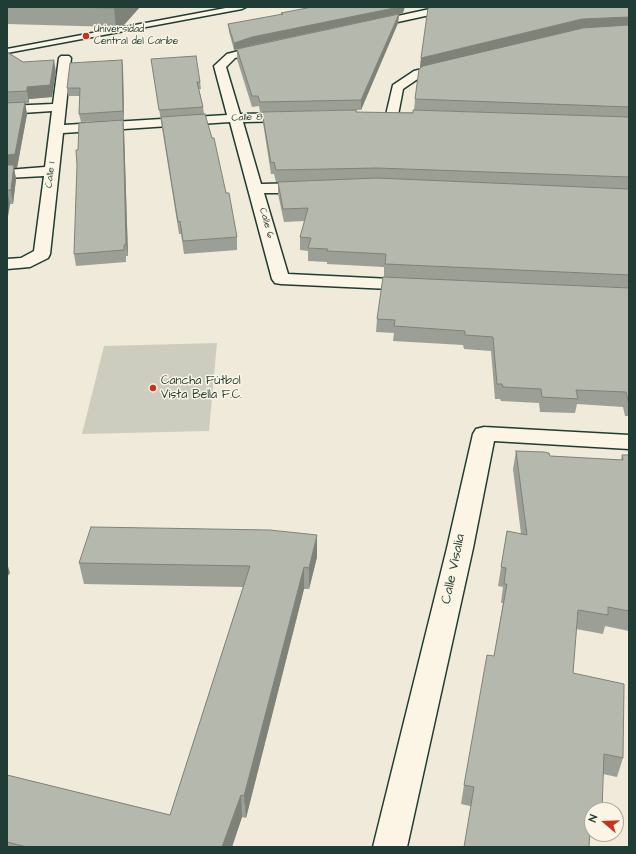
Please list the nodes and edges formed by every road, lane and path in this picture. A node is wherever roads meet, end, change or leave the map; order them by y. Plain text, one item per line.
1 (242, 7) edge
2 (453, 7) edge
3 (353, 28) edge
4 (276, 44) edge
5 (7, 51) edge
6 (65, 58) dead end
7 (455, 64) edge
8 (59, 107) junction
9 (7, 110) edge
10 (376, 115) edge
11 (392, 115) junction
12 (408, 115) edge
13 (305, 116) edge
14 (234, 118) junction
15 (57, 129) junction
16 (51, 171) junction
17 (7, 174) edge
18 (324, 187) edge
19 (256, 189) junction
20 (7, 264) edge
21 (423, 285) edge
22 (629, 442) edge
23 (390, 847) edge

1 - 5 lane
2 - 3 street
4 - 14 street, Calle 6
6 - 8 street, Calle 1
7 - 11 street
8 - 9 street
8 - 15 street, Calle 1
10 - 11 street
11 - 12 street
13 - 14 street, Calle 8
14 - 15 street, Calle 8
14 - 19 street, Calle 6
15 - 16 street, Calle 1
16 - 17 street
16 - 20 street, Calle 1
18 - 19 street
19 - 21 street, Calle 6
22 - 23 street, Calle Visalia

